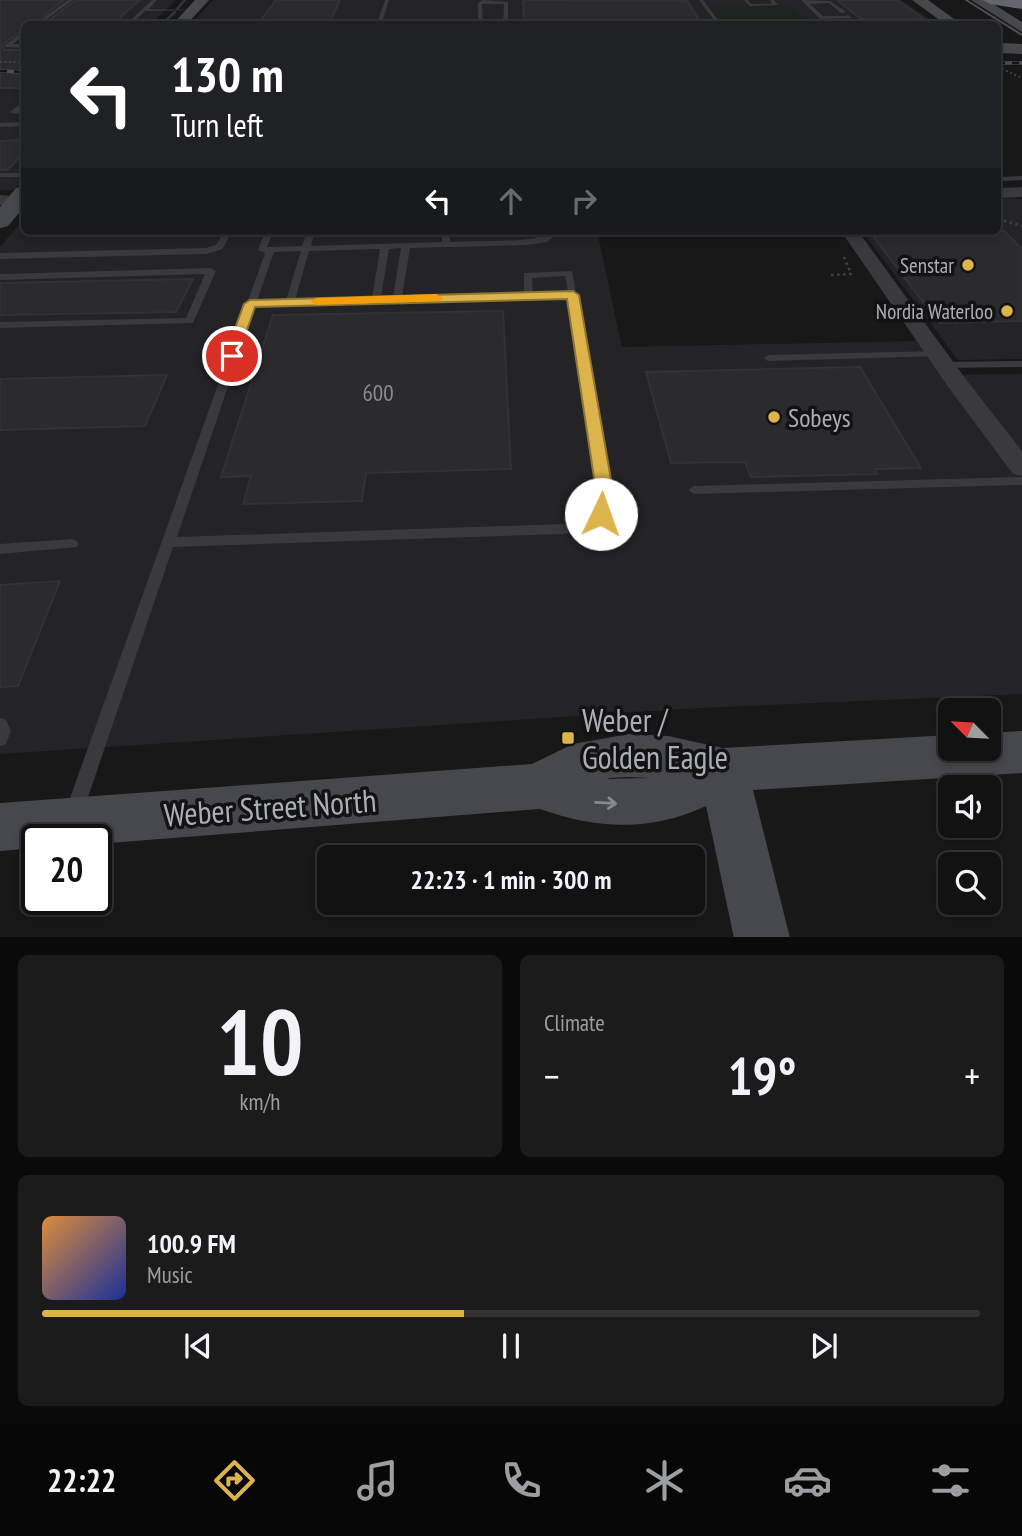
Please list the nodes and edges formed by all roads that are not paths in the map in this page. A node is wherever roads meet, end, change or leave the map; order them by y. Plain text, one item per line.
1 (71, 0) edge
2 (155, 0) edge
3 (387, 0) edge
4 (487, 0) edge
5 (701, 0) edge
6 (746, 0) edge
7 (772, 0) edge
8 (919, 0) edge
9 (990, 0) edge
10 (804, 1) edge
11 (480, 3) junction
12 (973, 3) edge
13 (1022, 4) edge
14 (198, 5) edge
15 (144, 10) junction
16 (380, 19) dead end
17 (41, 21) edge
18 (132, 21) edge
19 (183, 21) edge
20 (480, 21) edge
21 (506, 21) edge
22 (717, 21) edge
23 (950, 21) edge
24 (993, 21) edge
25 (1001, 27) edge
26 (1022, 27) edge
27 (21, 35) edge
28 (1022, 40) edge
29 (21, 46) edge
30 (1001, 48) edge
31 (1022, 49) edge
32 (21, 105) edge
33 (21, 112) edge
34 (21, 124) edge
35 (0, 125) edge
36 (0, 175) edge
37 (21, 175) edge
38 (1022, 178) edge
39 (1001, 179) edge
40 (1022, 192) edge
41 (1001, 193) edge
42 (17, 199) edge
43 (0, 220) edge
44 (226, 235) edge
45 (267, 235) edge
46 (310, 235) edge
47 (446, 235) edge
48 (551, 235) edge
49 (852, 235) edge
50 (446, 246) junction
51 (385, 247) junction
52 (406, 247) junction
53 (307, 249) junction
54 (270, 250) junction
55 (0, 256) edge
56 (0, 276) edge
57 (573, 295) junction
58 (529, 296) junction
59 (397, 299) junction
60 (376, 300) junction
61 (290, 302) junction
62 (250, 304) junction
63 (0, 325) edge
64 (768, 358) dead end
65 (941, 359) junction
66 (1022, 363) edge
67 (1022, 468) edge
68 (1022, 481) edge
69 (694, 490) dead end
70 (167, 542) junction
71 (72, 544) dead end
72 (0, 549) edge
73 (0, 725) edge
74 (0, 738) edge
75 (1022, 752) edge
76 (723, 770) junction
77 (70, 822) junction
78 (0, 827) edge
79 (762, 937) edge

1 - 17 lane
2 - 15 lane
3 - 16 lane
4 - 11 lane
5 - 22 lane
6 - 7 lane
8 - 23 main road
9 - 13 highway
10 - 10 lane
11 - 20 lane
11 - 21 lane
12 - 24 main road
12 - 26 main road
14 - 15 lane
14 - 19 main road
15 - 18 lane
25 - 28 main road
27 - 29 lane
30 - 31 main road
32 - 33 lane
34 - 35 lane
36 - 37 lane
38 - 39 lane
40 - 41 street
42 - 43 main road
44 - 55 lane
45 - 54 lane
46 - 53 lane
47 - 50 lane
48 - 50 lane
49 - 65 street
50 - 52 lane
51 - 52 lane
51 - 53 lane
51 - 60 lane
52 - 59 lane
53 - 54 lane
53 - 61 lane
54 - 62 lane
56 - 63 lane
57 - 58 lane
57 - 58 lane
57 - 70 lane
58 - 59 lane
59 - 60 lane
60 - 61 lane
61 - 62 lane
62 - 70 lane
64 - 65 lane
65 - 66 lane
65 - 67 street
68 - 69 lane
70 - 77 lane
71 - 72 lane
73 - 74 lane
75 - 76 main road
76 - 77 main road, Weber Street North
76 - 79 main road
77 - 78 main road, Weber Street North

